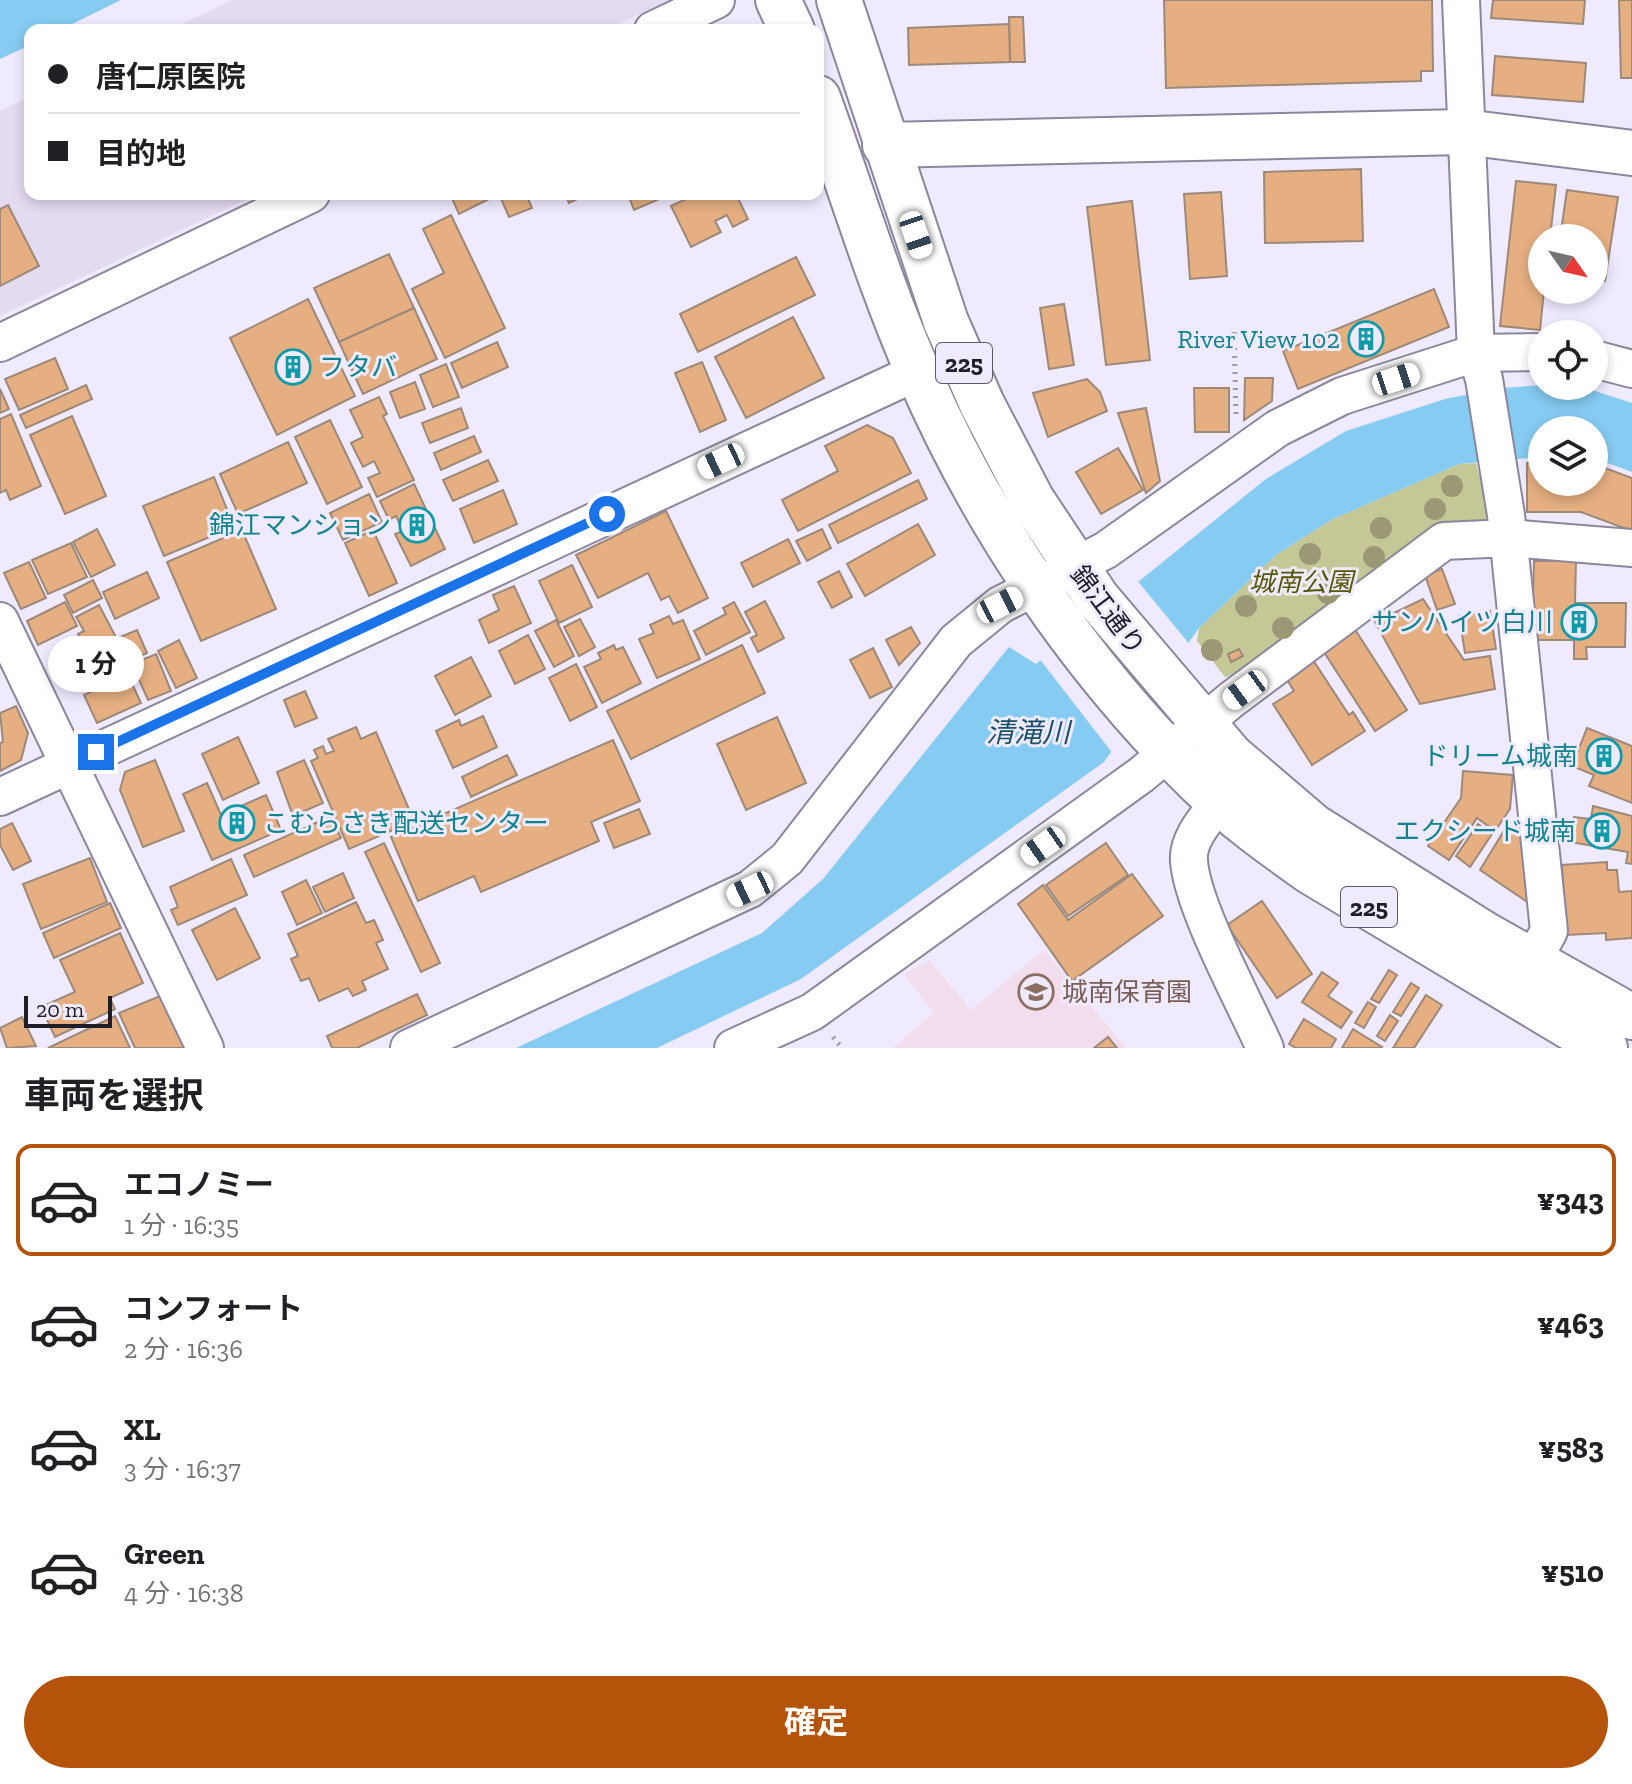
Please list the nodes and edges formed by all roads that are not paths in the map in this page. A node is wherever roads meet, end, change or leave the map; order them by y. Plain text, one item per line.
1 (716, 0) edge
2 (778, 0) edge
3 (839, 0) edge
4 (1461, 0) edge
5 (666, 24) edge
6 (789, 24) edge
7 (824, 115) edge
8 (1464, 132) junction
9 (885, 145) junction
10 (1632, 153) edge
11 (298, 200) edge
12 (0, 343) edge
13 (1528, 355) edge
14 (1608, 363) edge
15 (1480, 367) junction
16 (1632, 369) edge
17 (917, 372) junction
18 (1509, 538) junction
19 (1632, 548) edge
20 (1086, 582) junction
21 (1037, 586) junction
22 (0, 621) edge
23 (1198, 718) junction
24 (1164, 745) junction
25 (68, 765) junction
26 (0, 797) edge
27 (1219, 802) junction
28 (1533, 960) junction
29 (1608, 1030) edge
30 (205, 1048) edge
31 (409, 1048) edge
32 (733, 1048) edge
33 (1265, 1048) edge

1 - 5 street
2 - 6 main road
3 - 9 main road, 錦江通り / 225
4 - 8 street
7 - 17 main road, 錦江通り / 225
8 - 9 main road
8 - 10 main road
8 - 15 street
9 - 20 main road, 錦江通り / 225
11 - 12 street
13 - 15 street
14 - 16 street
15 - 18 street
15 - 20 street
17 - 21 main road, 錦江通り / 225
17 - 25 street
18 - 19 street
18 - 23 street
18 - 28 street
20 - 21 street
20 - 23 main road, 錦江通り / 225
21 - 24 main road, 錦江通り / 225
21 - 31 street
22 - 25 street
23 - 24 street
23 - 28 main road, 錦江通り / 225
24 - 27 main road, 錦江通り / 225
24 - 32 street
25 - 26 street
25 - 30 street
27 - 29 main road, 錦江通り / 225
27 - 33 street
28 - 29 main road, 錦江通り / 225

